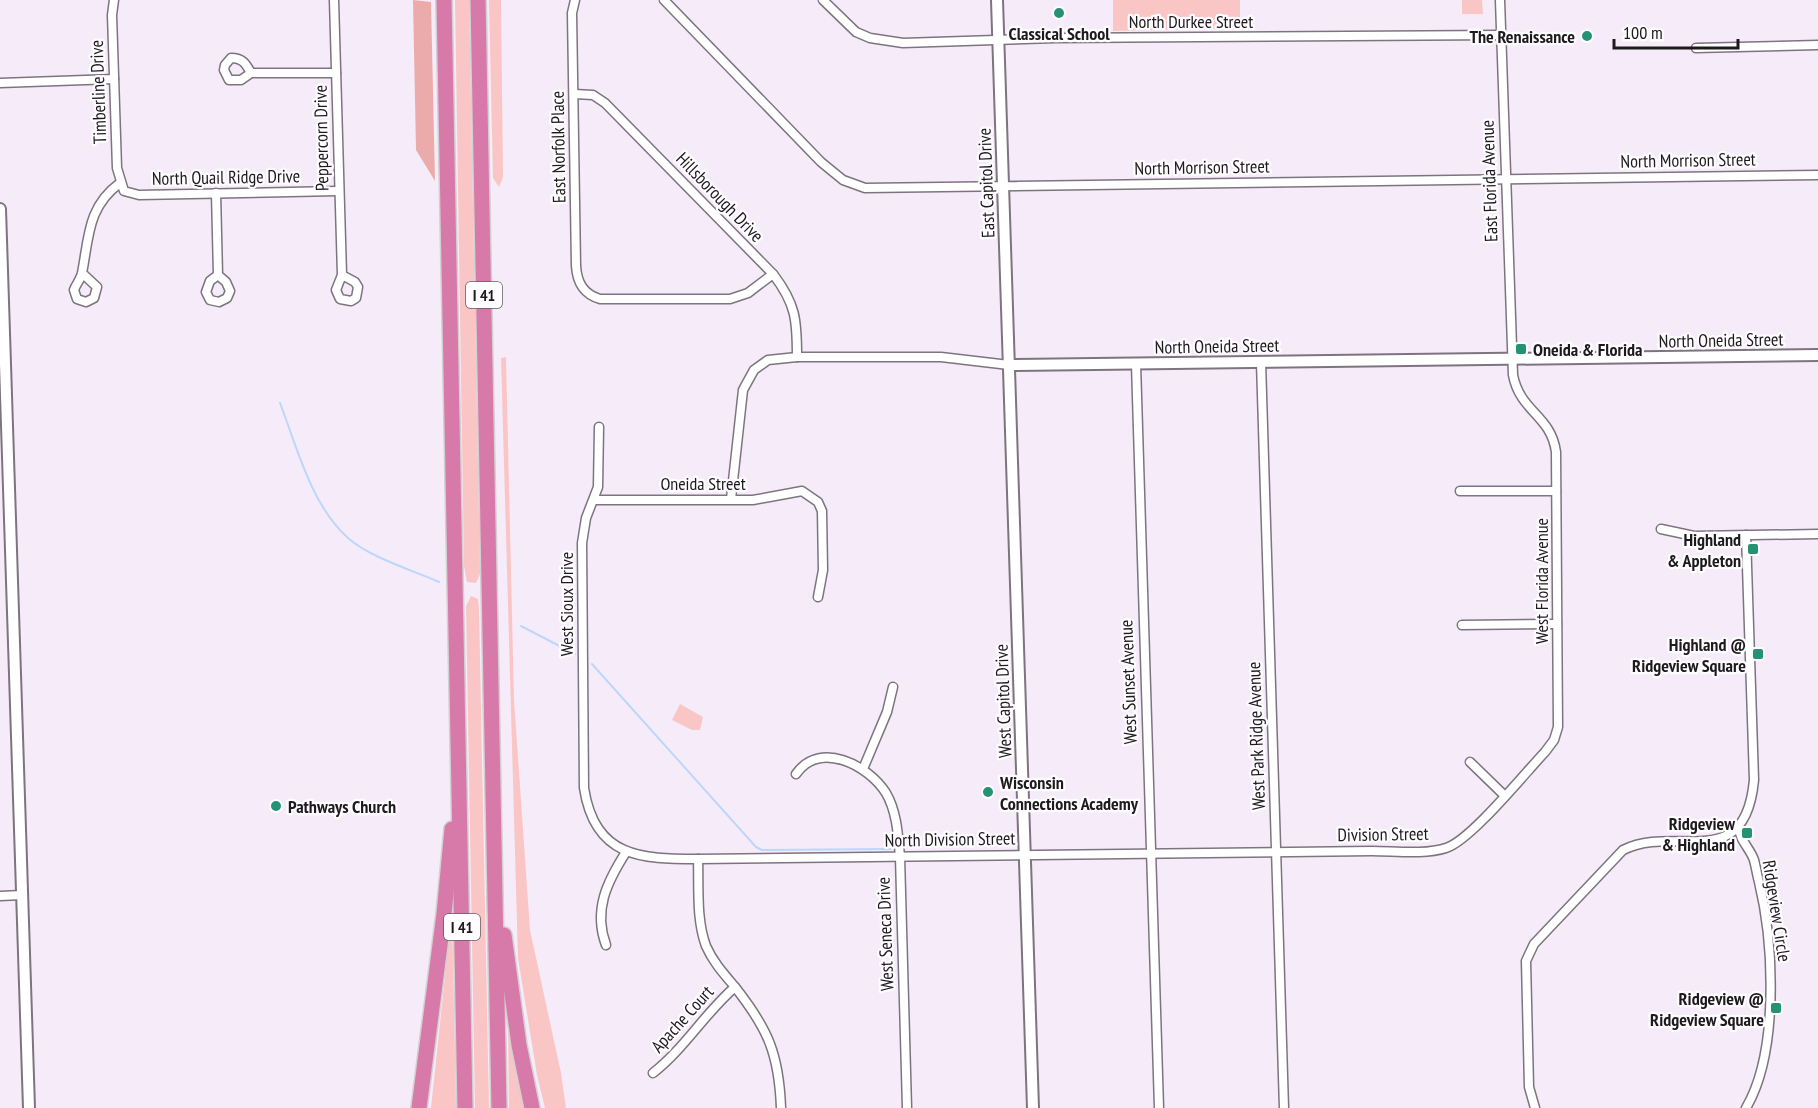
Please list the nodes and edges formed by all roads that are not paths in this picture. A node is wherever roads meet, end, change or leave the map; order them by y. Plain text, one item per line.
1 (114, 0) edge
2 (334, 0) edge
3 (444, 0) edge
4 (478, 0) edge
5 (575, 0) edge
6 (664, 0) edge
7 (823, 0) edge
8 (997, 0) edge
9 (1500, 0) edge
10 (1502, 35) junction
11 (998, 39) junction
12 (1818, 45) edge
13 (1696, 48) dead end
14 (251, 73) dead end
15 (336, 73) junction
16 (114, 79) junction
17 (0, 83) edge
18 (574, 94) junction
19 (1818, 175) edge
20 (1506, 180) junction
21 (120, 183) junction
22 (1003, 186) junction
23 (338, 191) junction
24 (216, 193) junction
25 (0, 209) edge
26 (82, 273) dead end
27 (773, 274) junction
28 (218, 275) dead end
29 (342, 275) dead end
30 (1818, 356) edge
31 (797, 357) junction
32 (1512, 360) junction
33 (1261, 362) junction
34 (1136, 364) junction
35 (1009, 365) junction
36 (4, 413) edge
37 (598, 427) dead end
38 (1460, 491) dead end
39 (1556, 491) junction
40 (731, 499) junction
41 (594, 500) junction
42 (1661, 529) dead end
43 (1818, 534) edge
44 (1746, 535) junction
45 (818, 597) dead end
46 (1557, 624) junction
47 (1462, 625) dead end
48 (893, 687) dead end
49 (459, 746) junction
50 (1470, 762) dead end
51 (863, 769) junction
52 (796, 774) dead end
53 (1504, 795) junction
54 (1739, 826) junction
55 (626, 852) junction
56 (1276, 852) junction
57 (1150, 853) junction
58 (1025, 854) junction
59 (900, 857) junction
60 (698, 859) junction
61 (493, 865) junction
62 (22, 895) junction
63 (0, 896) edge
64 (606, 945) dead end
65 (735, 987) junction
66 (653, 1072) dead end
67 (28, 1108) edge
68 (419, 1108) edge
69 (465, 1108) edge
70 (499, 1108) edge
71 (532, 1108) edge
72 (782, 1108) edge
73 (907, 1108) edge
74 (1033, 1108) edge
75 (1159, 1108) edge
76 (1284, 1108) edge
77 (1535, 1108) edge
78 (1746, 1108) edge

1 - 16 street, Timberline Drive
2 - 15 street, Peppercorn Drive
3 - 49 highway, I 41
4 - 61 highway, I 41
5 - 18 street, East Norfolk Place
6 - 22 street, North Morrison Street
7 - 11 street, North Durkee Street
8 - 11 street, East Capitol Drive
9 - 10 street, East Florida Avenue
10 - 11 street, North Durkee Street
10 - 20 street, East Florida Avenue
11 - 22 street, East Capitol Drive
12 - 13 street
14 - 15 street
15 - 23 street, Peppercorn Drive
16 - 17 street
16 - 21 street, Timberline Drive
18 - 27 street, Hillsborough Drive
18 - 27 street, East Norfolk Place
19 - 20 street, North Morrison Street
20 - 22 street, North Morrison Street
20 - 32 street, East Florida Avenue
21 - 24 street, North Quail Ridge Drive
21 - 26 street
22 - 35 street, East Capitol Drive
23 - 24 street, North Quail Ridge Drive
23 - 29 street, Peppercorn Drive
24 - 28 street
25 - 36 street
27 - 31 street, Hillsborough Drive
30 - 32 street, North Oneida Street
31 - 35 street, North Oneida Street
31 - 40 street, North Oneida Street
32 - 33 street, North Oneida Street
32 - 39 street, West Florida Avenue
33 - 34 street, North Oneida Street
33 - 56 street, West Park Ridge Avenue
34 - 35 street, North Oneida Street
34 - 57 street, West Sunset Avenue
35 - 58 street, West Capitol Drive
36 - 62 street
37 - 41 street, West Sioux Drive
38 - 39 street
39 - 46 street, West Florida Avenue
40 - 41 street, Oneida Street
40 - 45 street, Oneida Street
41 - 55 street, West Sioux Drive
42 - 44 street
43 - 44 street
44 - 54 street
46 - 47 street
46 - 53 street, West Florida Avenue
48 - 51 street
49 - 68 highway
49 - 69 highway, I 41
50 - 53 street
51 - 52 street
51 - 59 street, West Seneca Drive
53 - 56 street, Division Street
54 - 77 street
54 - 78 street, Ridgeview Circle
55 - 60 street, North Division Street
55 - 64 street
56 - 57 street, North Division Street
56 - 76 street, West Park Ridge Avenue
57 - 58 street, North Division Street
57 - 75 street, West Sunset Avenue
58 - 59 street, North Division Street
58 - 74 street, West Capitol Drive
59 - 60 street, North Division Street
59 - 73 street, West Seneca Drive
60 - 65 street
61 - 70 highway, I 41
61 - 71 highway
62 - 63 street
62 - 67 street
65 - 66 street, Apache Court
65 - 72 street

